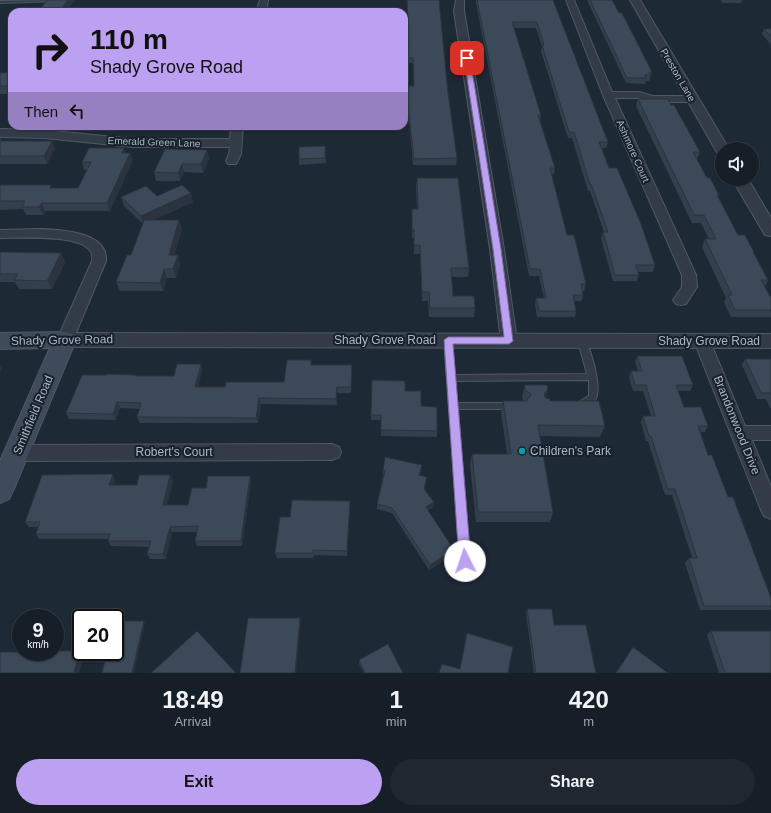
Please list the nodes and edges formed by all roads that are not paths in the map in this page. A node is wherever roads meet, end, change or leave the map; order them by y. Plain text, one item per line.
1 (58, 0) edge
2 (460, 0) edge
3 (570, 0) edge
4 (635, 0) edge
5 (0, 2) edge
6 (608, 95) junction
7 (690, 96) junction
8 (84, 130) edge
9 (237, 130) edge
10 (0, 133) edge
11 (80, 137) junction
12 (717, 142) edge
13 (236, 143) junction
14 (232, 161) dead end
15 (744, 186) edge
16 (771, 231) edge
17 (0, 234) edge
18 (680, 300) dead end
19 (65, 340) junction
20 (448, 340) junction
21 (0, 341) edge
22 (509, 341) junction
23 (582, 341) junction
24 (702, 341) junction
25 (771, 341) edge
26 (591, 377) junction
27 (451, 378) junction
28 (453, 406) junction
29 (523, 406) edge
30 (573, 406) edge
31 (740, 433) junction
32 (771, 433) edge
33 (332, 452) dead end
34 (16, 453) junction
35 (0, 490) edge
36 (771, 510) edge
37 (465, 561) dead end

1 - 5 lane
2 - 22 street
3 - 6 street, Ashmore Court
4 - 7 street, Preston Lane
6 - 7 street
6 - 18 street, Ashmore Court
7 - 12 street, Preston Lane
8 - 11 street
9 - 13 street
10 - 11 street, Emerald Green Lane
11 - 13 street, Emerald Green Lane
13 - 14 street
15 - 16 street
17 - 19 street
19 - 20 street, Shady Grove Road
19 - 21 main road, Shady Grove Road
19 - 34 main road, Smithfield Road
20 - 22 street, Shady Grove Road
20 - 27 lane
22 - 23 street, Shady Grove Road
23 - 24 street, Shady Grove Road
23 - 26 lane
24 - 25 street, Shady Grove Road
24 - 31 street, Brandonwood Drive
26 - 27 lane
26 - 30 lane
27 - 28 lane
28 - 29 lane
28 - 37 lane
31 - 32 street
31 - 36 street, Brandonwood Drive
33 - 34 street, Robert's Court
34 - 35 main road, Smithfield Road

